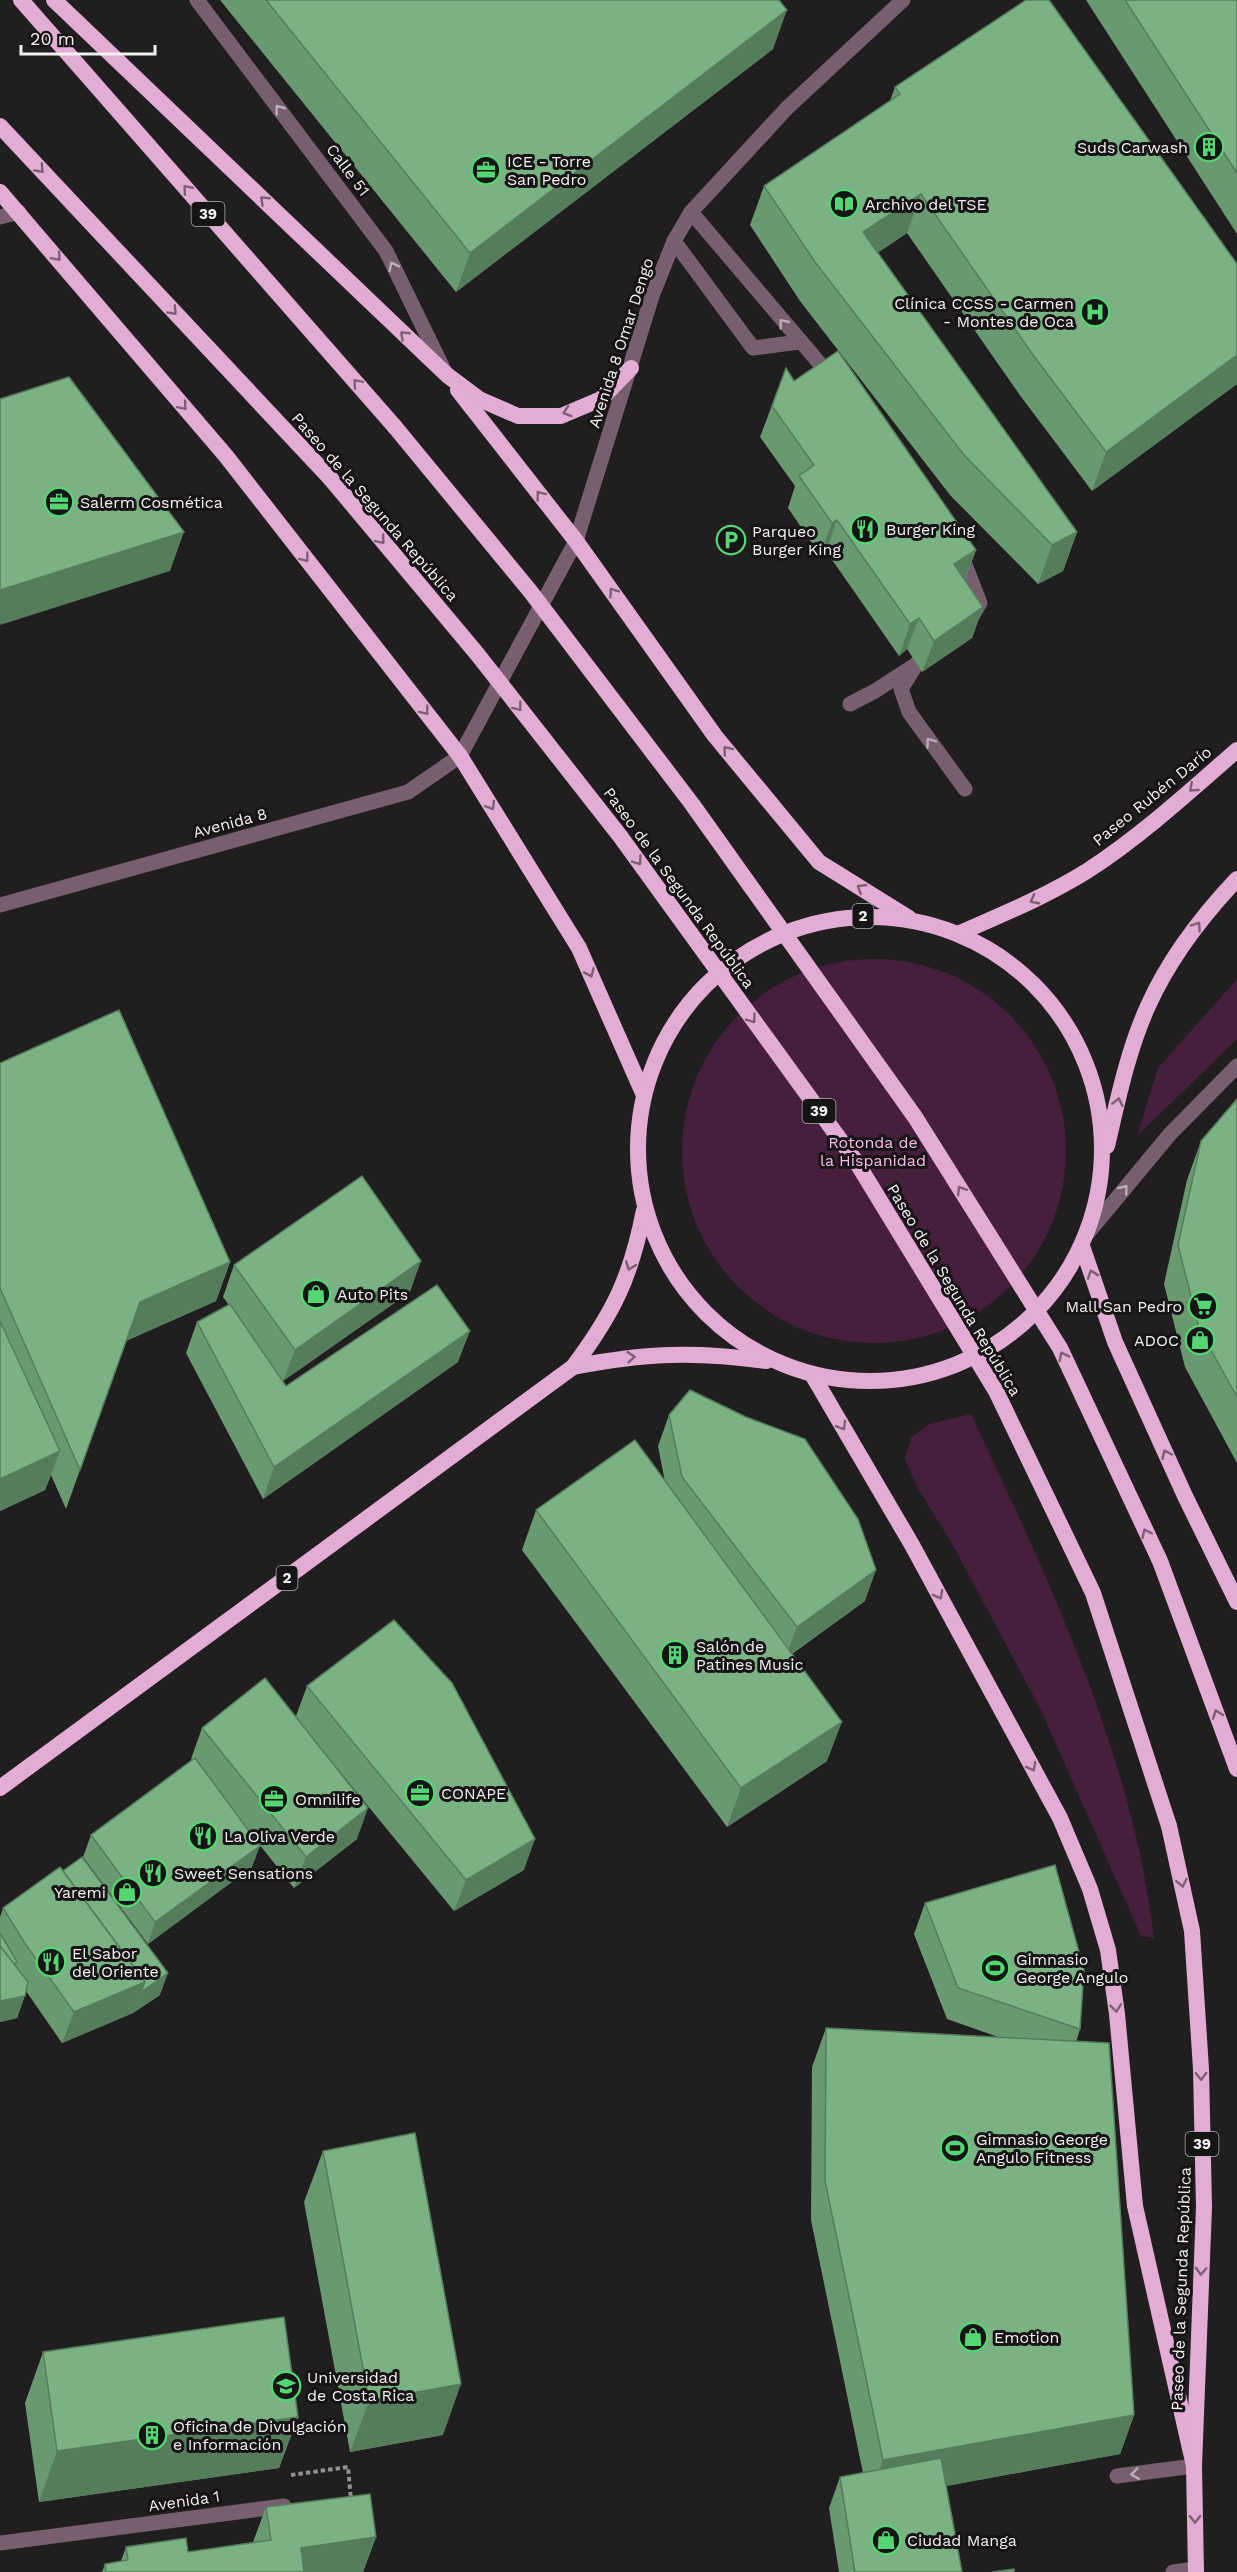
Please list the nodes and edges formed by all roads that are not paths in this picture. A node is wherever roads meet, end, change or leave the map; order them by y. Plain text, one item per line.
1 (21, 0) edge
2 (54, 0) edge
3 (197, 0) edge
4 (903, 0) edge
5 (0, 126) edge
6 (0, 192) edge
7 (19, 212) junction
8 (691, 212) junction
9 (0, 217) edge
10 (674, 241) junction
11 (799, 342) junction
12 (630, 368) junction
13 (447, 375) junction
14 (841, 392) edge
15 (576, 541) junction
16 (950, 543) edge
17 (965, 628) edge
18 (850, 704) dead end
19 (1237, 750) edge
20 (460, 756) junction
21 (964, 789) dead end
22 (1237, 879) edge
23 (0, 905) edge
24 (911, 919) junction
25 (960, 933) junction
26 (1237, 1066) edge
27 (644, 1093) junction
28 (1104, 1159) junction
29 (644, 1209) junction
30 (1085, 1240) junction
31 (773, 1362) junction
32 (573, 1367) junction
33 (813, 1376) junction
34 (1237, 1602) edge
35 (1237, 1769) edge
36 (0, 1788) edge
37 (1194, 2466) junction
38 (1117, 2476) dead end
39 (297, 2504) edge
40 (0, 2543) edge
41 (1196, 2571) edge
42 (1173, 2572) edge

35 -> 1 highway, 39, bridge
13 -> 2 highway
13 -> 3 street, Calle 51
4 - 8 street, Avenida 8 Omar Dengo
5 -> 37 highway, Paseo de la Segunda República / 39, bridge
6 - 7 highway
7 - 9 street
7 -> 20 highway
8 - 10 street, Avenida 8 Omar Dengo
11 -> 8 street
10 - 11 street
10 - 12 street, Avenida 8 Omar Dengo
11 - 14 street
12 -> 13 highway
12 - 15 street, Avenida 8 Omar Dengo
15 -> 13 highway
15 - 20 street, Avenida 8 Omar Dengo
24 -> 15 highway
16 - 17 street
21 -> 18 street
19 -> 25 highway, Paseo Rubén Darío
20 - 23 street, Avenida 8
20 -> 27 highway
28 -> 22 highway, 2
24 - 25 highway, 2
24 - 27 highway, 2
25 - 28 highway, 2
30 -> 26 street
27 - 29 highway, 2
28 - 30 highway, 2
29 - 31 highway, 2
29 -> 32 highway, 2
30 - 33 highway, 2
34 -> 30 highway
32 -> 31 highway, 2
31 - 33 highway, 2
32 - 36 highway, 2
33 -> 37 highway
37 -> 38 street
37 -> 41 highway, Paseo de la Segunda República / 39
39 - 40 street, Avenida 1
41 - 42 street

